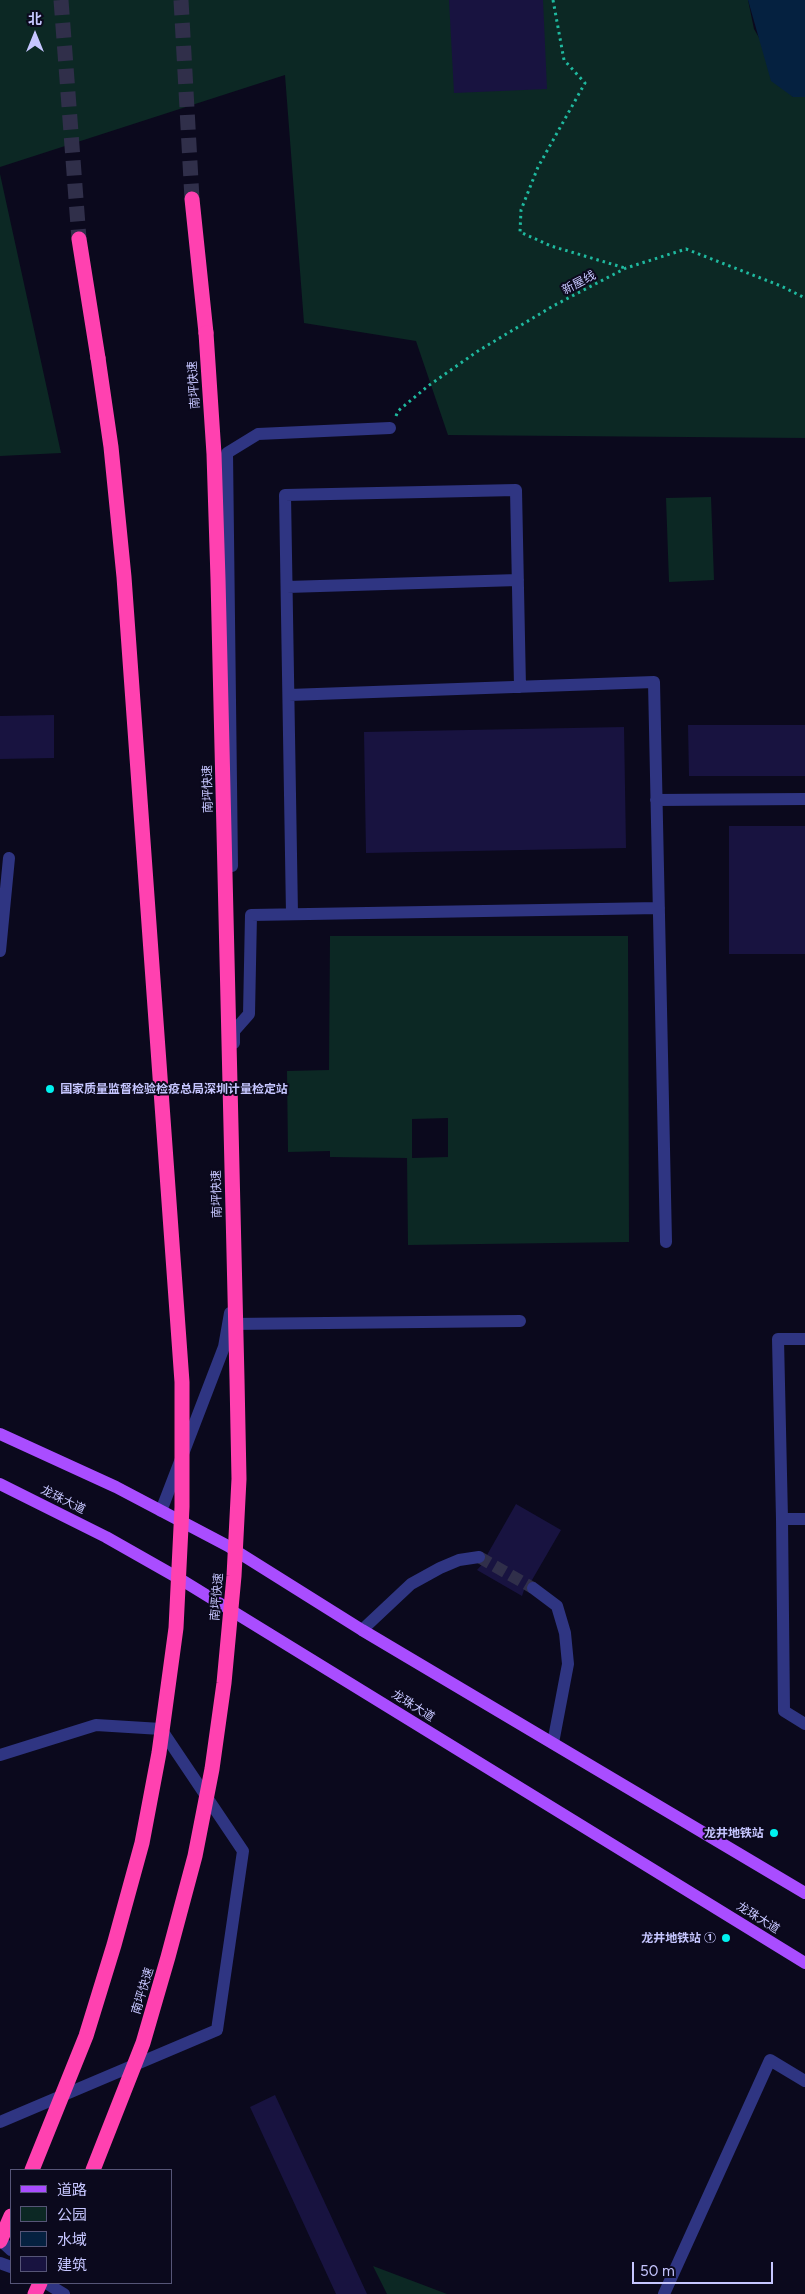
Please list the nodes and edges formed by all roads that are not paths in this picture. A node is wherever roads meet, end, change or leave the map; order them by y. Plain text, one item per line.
1 (192, 198) tunnel mouth
2 (79, 239) tunnel mouth
3 (390, 428) road end
4 (518, 580) junction
5 (287, 587) junction
6 (520, 687) junction
7 (290, 696) junction
8 (805, 799) edge
9 (656, 800) junction
10 (9, 858) dead end
11 (659, 908) junction
12 (292, 914) junction
13 (0, 951) edge
14 (234, 1031) junction
15 (666, 1242) dead end
16 (520, 1321) dead end
17 (230, 1324) junction
18 (805, 1339) edge
19 (0, 1434) edge
20 (0, 1484) edge
21 (161, 1511) junction
22 (782, 1519) junction
23 (805, 1519) edge
24 (479, 1557) tunnel mouth
25 (533, 1588) tunnel mouth
26 (362, 1630) junction
27 (805, 1724) edge
28 (553, 1743) junction
29 (0, 1755) edge
30 (805, 1893) edge
31 (805, 1963) edge
32 (805, 2081) edge
33 (0, 2122) edge
34 (32, 2169) edge
35 (94, 2169) edge
36 (10, 2218) edge
37 (0, 2240) edge
38 (10, 2249) edge
39 (48, 2284) edge
40 (64, 2294) edge
41 (664, 2294) edge

1 - 35 highway, 南坪快速, bridge
2 - 34 highway, bridge
3 - 14 street
4 - 5 street
4 - 5 street
4 - 6 street
5 - 7 street
6 - 7 street
6 - 9 street
7 - 12 street
8 - 9 street
9 - 11 street
10 - 13 street
11 - 12 street
11 - 15 street
12 - 14 street
14 - 17 street
16 - 17 street
17 - 21 street
18 - 22 street
19 - 21 main road
20 - 31 main road, 龙珠大道
21 - 26 main road
22 - 23 street
22 - 27 street
24 - 26 street
25 - 28 street
26 - 28 main road
28 - 30 main road
29 - 33 street
32 - 41 street
36 - 37 highway, bridge
37 - 38 street
39 - 40 street

